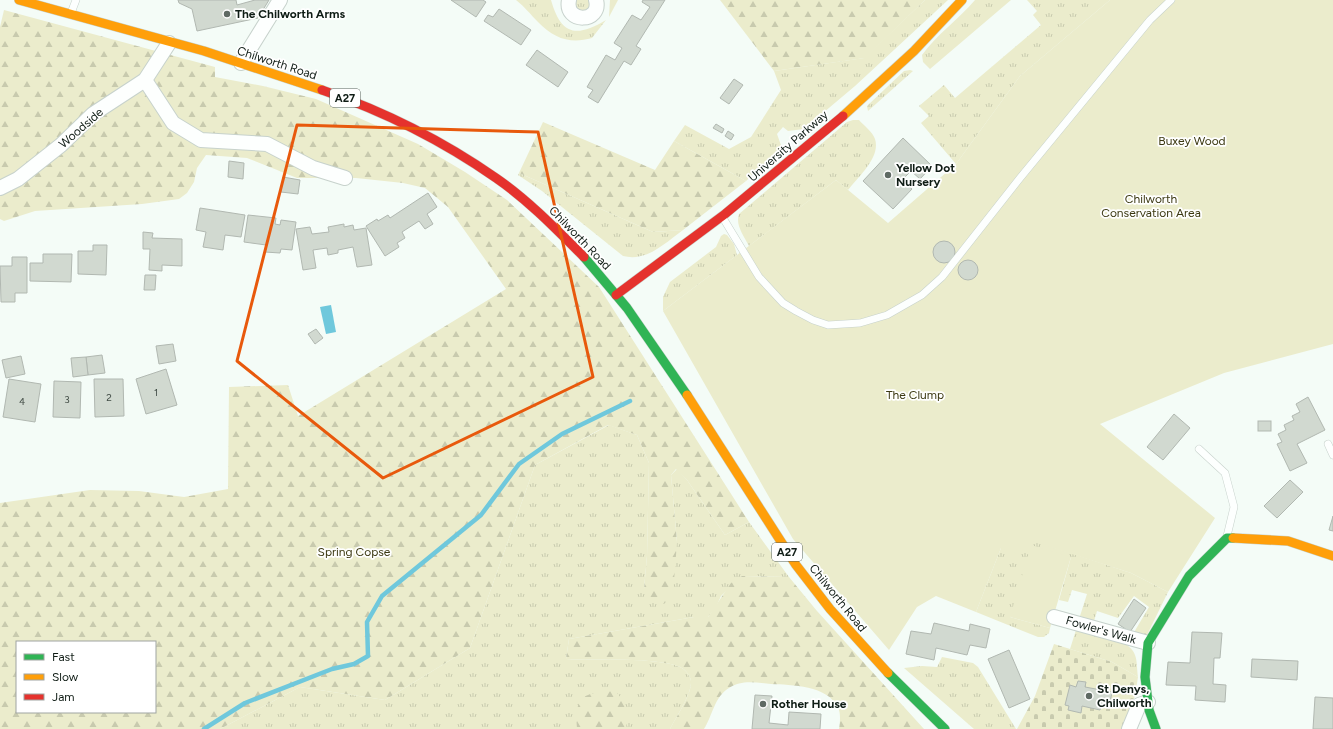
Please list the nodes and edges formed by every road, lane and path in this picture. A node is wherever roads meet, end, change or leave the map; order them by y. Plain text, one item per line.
1 (19, 0) edge
2 (76, 0) edge
3 (280, 0) edge
4 (569, 0) edge
5 (596, 0) edge
6 (962, 0) edge
7 (1171, 0) edge
8 (71, 15) junction
9 (169, 43) junction
10 (241, 64) junction
11 (145, 80) junction
12 (345, 178) dead end
13 (0, 188) edge
14 (722, 218) junction
15 (616, 295) junction
16 (1328, 444) dead end
17 (1199, 449) dead end
18 (1333, 454) edge
19 (1227, 538) junction
20 (1333, 556) edge
21 (1054, 617) dead end
22 (1148, 643) junction
23 (1148, 702) junction
24 (946, 729) edge
25 (1129, 729) edge
26 (1156, 729) edge

1 - 8 main road, Chilworth Road / A27
2 - 8 lane
3 - 10 street
4 - 5 street
6 - 14 main road, University Parkway
7 - 14 lane
8 - 9 main road, Chilworth Road / A27
9 - 10 main road, Chilworth Road / A27
9 - 11 street, Woodside
10 - 15 main road, Chilworth Road / A27
11 - 12 street
11 - 13 street, Woodside
14 - 15 main road, University Parkway
15 - 24 main road, Chilworth Road / A27
16 - 18 lane
17 - 19 lane
19 - 20 main road
19 - 22 main road
21 - 22 street, Fowler's Walk
22 - 23 main road
23 - 25 street
23 - 26 main road

